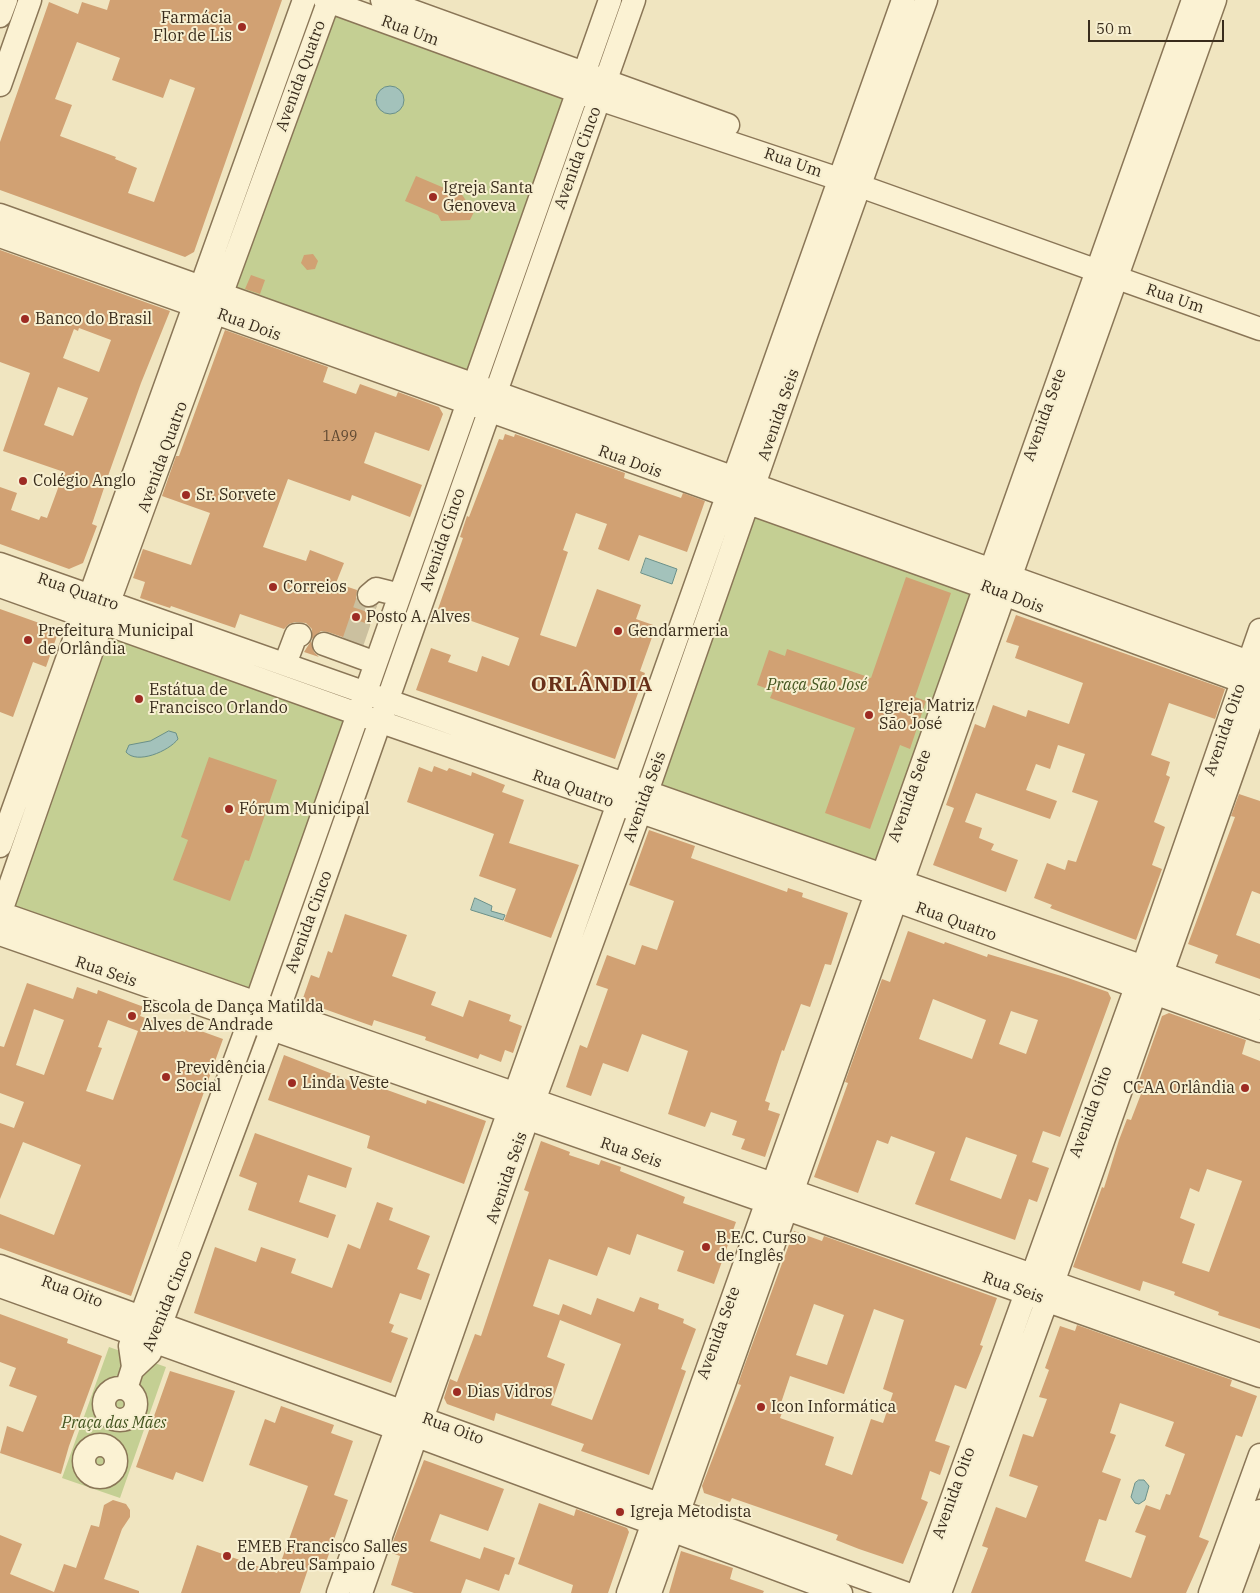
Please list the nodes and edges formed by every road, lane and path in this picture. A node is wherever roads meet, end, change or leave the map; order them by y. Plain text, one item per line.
1 (6, 0) edge
2 (30, 0) edge
3 (304, 0) edge
4 (327, 0) edge
5 (382, 0) edge
6 (610, 0) edge
7 (634, 0) edge
8 (903, 0) edge
9 (926, 0) edge
10 (1193, 0) edge
11 (1215, 0) edge
12 (0, 16) edge
13 (581, 83) junction
14 (0, 85) edge
15 (602, 90) junction
16 (840, 172) junction
17 (863, 180) junction
18 (0, 215) edge
19 (0, 236) edge
20 (1108, 267) junction
21 (197, 296) junction
22 (219, 303) junction
23 (1260, 312) edge
24 (1260, 329) edge
25 (481, 398) junction
26 (730, 487) junction
27 (752, 494) junction
28 (0, 564) edge
29 (997, 582) junction
30 (0, 586) edge
31 (369, 595) dead end
32 (400, 595) junction
33 (95, 609) junction
34 (1260, 630) edge
35 (300, 636) dead end
36 (324, 644) dead end
37 (351, 647) junction
38 (376, 663) junction
39 (285, 664) junction
40 (1254, 678) edge
41 (338, 683) junction
42 (362, 703) junction
43 (385, 711) junction
44 (622, 795) junction
45 (644, 802) junction
46 (0, 846) edge
47 (889, 887) junction
48 (0, 913) edge
49 (0, 934) edge
50 (1152, 969) junction
51 (1144, 990) junction
52 (1260, 1008) edge
53 (252, 1013) junction
54 (274, 1020) junction
55 (1260, 1031) edge
56 (522, 1106) junction
57 (779, 1195) junction
58 (0, 1266) edge
59 (0, 1286) edge
60 (1040, 1287) junction
61 (148, 1329) junction
62 (1260, 1354) edge
63 (1260, 1376) edge
64 (399, 1419) junction
65 (420, 1427) junction
66 (106, 1446) dead end
67 (1260, 1455) edge
68 (1260, 1511) edge
69 (665, 1518) junction
70 (338, 1593) edge
71 (361, 1593) edge
72 (628, 1593) edge
73 (650, 1593) edge
74 (841, 1593) edge
75 (905, 1593) edge
76 (918, 1593) edge
77 (940, 1593) edge
78 (1210, 1593) edge
79 (1230, 1593) edge

1 - 12 street
2 - 14 street
3 - 21 street, Avenida Quatro
4 - 13 street, Rua Um
4 - 22 street, Avenida Quatro
5 - 13 street, Rua Um
6 - 13 street, Avenida Cinco
7 - 15 street, Avenida Cinco
8 - 16 street, Avenida Seis
9 - 17 street, Avenida Seis
10 - 20 street, Avenida Sete
11 - 20 street, Avenida Sete
13 - 15 street, Rua Um
13 - 25 street, Avenida Cinco
15 - 16 street, Rua Um
15 - 25 street, Avenida Cinco
16 - 17 street, Rua Um
16 - 26 street, Avenida Seis
17 - 20 street, Rua Um
17 - 27 street, Avenida Seis
18 - 21 street, Rua Dois
19 - 21 street, Rua Dois
20 - 23 street, Rua Um
20 - 24 street, Rua Um
20 - 29 street, Avenida Sete
21 - 22 street, Rua Dois
21 - 33 street, Avenida Quatro
22 - 25 street, Rua Dois
22 - 33 street, Avenida Quatro
25 - 26 street, Rua Dois
25 - 32 street, Avenida Cinco
25 - 43 street, Avenida Cinco
26 - 27 street, Rua Dois
26 - 44 street, Avenida Seis
27 - 29 street, Rua Dois
27 - 45 street, Avenida Seis
28 - 33 street, Rua Quatro
29 - 40 street, Rua Dois
29 - 47 street, Avenida Sete
30 - 33 street, Rua Quatro
31 - 32 street
32 - 38 street, Avenida Cinco
33 - 39 street, Rua Quatro
33 - 42 street, Rua Quatro
33 - 46 street, Avenida Quatro
33 - 48 street, Avenida Quatro
34 - 40 street, Avenida Oito
35 - 39 street
36 - 37 street
37 - 38 street
37 - 41 street
38 - 42 street, Avenida Cinco
39 - 41 street, Rua Quatro
40 - 50 street, Avenida Oito
41 - 42 street, Rua Quatro
42 - 43 street, Rua Quatro
42 - 53 street, Avenida Cinco
43 - 44 street, Rua Quatro
43 - 54 street, Avenida Cinco
44 - 45 street, Rua Quatro
44 - 56 street, Avenida Seis
45 - 47 street, Rua Quatro
45 - 56 street, Avenida Seis
47 - 50 street, Rua Quatro
47 - 51 street, Rua Quatro
47 - 57 street, Avenida Sete
48 - 53 street, Rua Seis
49 - 53 street, Rua Seis
50 - 51 street, Avenida Oito
50 - 52 street, Rua Quatro
51 - 55 street, Rua Quatro
51 - 60 street, Avenida Oito
53 - 54 street, Rua Seis
53 - 61 street, Avenida Cinco
54 - 56 street, Rua Seis
54 - 61 street, Avenida Cinco
56 - 57 street, Rua Seis
56 - 64 street, Avenida Seis
56 - 65 street, Avenida Seis
57 - 60 street, Rua Seis
57 - 69 street, Avenida Sete
58 - 61 street, Rua Oito
59 - 61 street, Rua Oito
60 - 62 street, Rua Seis
60 - 63 street, Rua Seis
60 - 76 street, Avenida Oito
60 - 77 street, Avenida Oito
61 - 64 street, Rua Oito
61 - 66 street, Avenida Cinco
64 - 65 street, Rua Oito
64 - 70 street, Avenida Seis
65 - 69 street, Rua Oito
65 - 71 street, Avenida Seis
67 - 78 street
68 - 79 street
69 - 72 street, Avenida Sete
69 - 73 street, Avenida Sete
69 - 74 street, Rua Oito
69 - 75 street, Rua Oito

